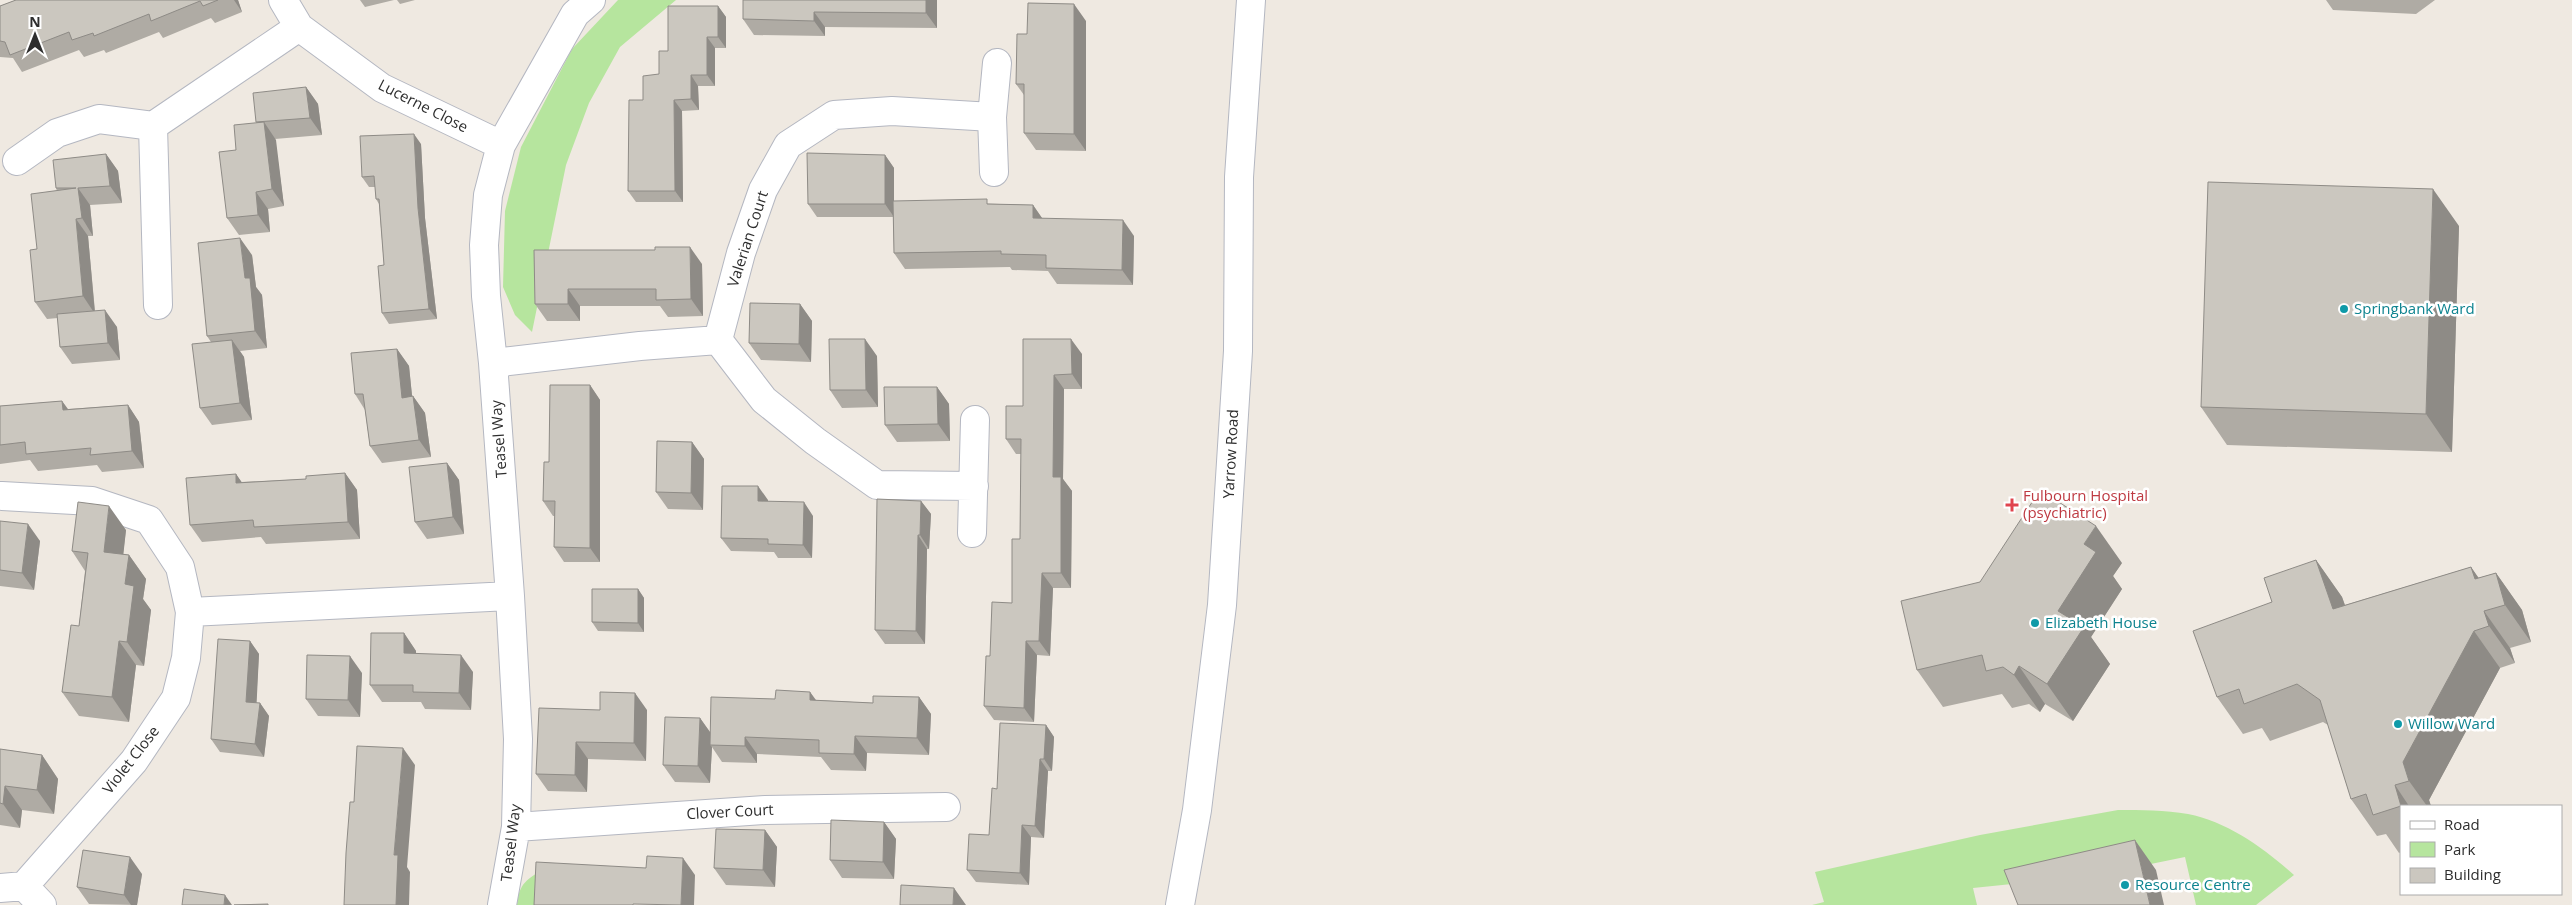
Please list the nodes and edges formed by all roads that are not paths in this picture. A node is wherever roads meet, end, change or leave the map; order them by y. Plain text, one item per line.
1 (283, 0) edge
2 (591, 0) edge
3 (1251, 0) edge
4 (299, 27) junction
5 (997, 63) dead end
6 (992, 117) junction
7 (153, 126) junction
8 (501, 145) junction
9 (17, 161) dead end
10 (994, 172) dead end
11 (158, 305) dead end
12 (718, 340) junction
13 (493, 363) junction
14 (975, 420) dead end
15 (974, 486) junction
16 (2, 496) dead end
17 (972, 533) dead end
18 (510, 596) junction
19 (190, 612) junction
20 (946, 807) dead end
21 (516, 827) junction
22 (22, 893) edge
23 (502, 905) edge
24 (1180, 905) edge

1 - 4 street, Lucerne Close
2 - 8 street, Teasel Way
3 - 24 street, Yarrow Road
4 - 7 street
4 - 8 street, Lucerne Close
5 - 6 street
6 - 10 street
6 - 12 street, Valerian Court
7 - 9 street
7 - 11 street
8 - 13 street, Teasel Way
12 - 13 street
12 - 15 street
13 - 18 street, Teasel Way
14 - 15 street
15 - 17 street
16 - 19 street, Violet Close
18 - 19 street
18 - 21 street, Teasel Way
19 - 22 street, Violet Close
20 - 21 street, Clover Court
21 - 23 street, Teasel Way

